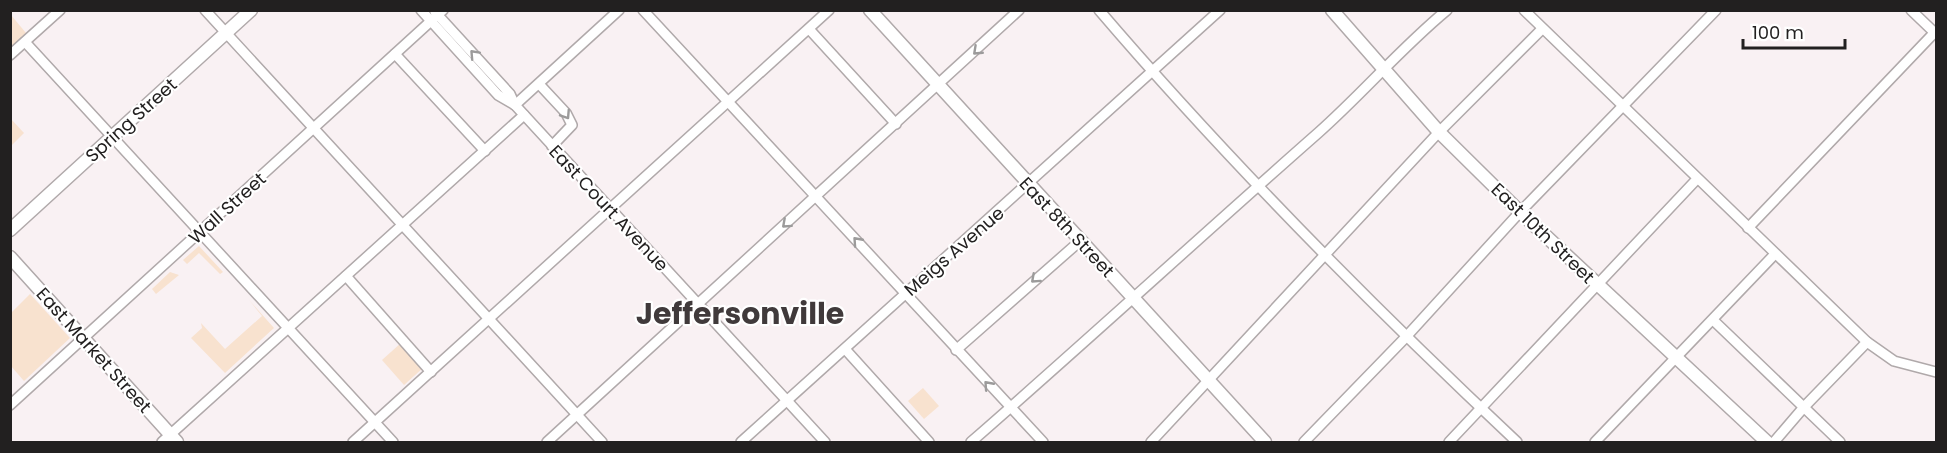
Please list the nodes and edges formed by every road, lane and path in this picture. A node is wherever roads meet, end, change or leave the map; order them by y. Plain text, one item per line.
1 (60, 10) edge
2 (204, 10) edge
3 (251, 10) edge
4 (421, 10) edge
5 (619, 10) edge
6 (643, 10) edge
7 (829, 10) edge
8 (870, 10) edge
9 (1019, 10) edge
10 (1099, 10) edge
11 (1332, 10) edge
12 (1447, 10) edge
13 (1524, 10) edge
14 (1716, 10) edge
15 (1911, 10) edge
16 (1215, 13) edge
17 (436, 15) edge
18 (808, 29) junction
19 (1542, 29) junction
20 (1936, 33) edge
21 (226, 34) junction
22 (25, 42) junction
23 (395, 54) junction
24 (10, 55) edge
25 (1384, 68) junction
26 (1152, 73) junction
27 (539, 84) junction
28 (940, 85) junction
29 (728, 103) junction
30 (515, 105) junction
31 (1623, 108) junction
32 (524, 116) junction
33 (897, 124) junction
34 (314, 128) junction
35 (1439, 132) junction
36 (112, 137) junction
37 (552, 146) junction
38 (485, 151) junction
39 (1697, 179) junction
40 (1257, 184) junction
41 (1028, 185) junction
42 (817, 196) junction
43 (610, 210) junction
44 (1520, 212) junction
45 (403, 225) junction
46 (1748, 228) junction
47 (10, 230) edge
48 (200, 233) junction
49 (1080, 241) junction
50 (1775, 254) junction
51 (10, 257) edge
52 (1324, 257) junction
53 (346, 276) junction
54 (1597, 284) junction
55 (905, 294) junction
56 (1133, 299) junction
57 (698, 304) junction
58 (490, 319) junction
59 (1713, 320) junction
60 (288, 328) junction
61 (1405, 338) junction
62 (83, 339) junction
63 (1867, 342) junction
64 (845, 349) junction
65 (956, 350) junction
66 (1676, 357) junction
67 (431, 372) junction
68 (1936, 372) edge
69 (1208, 382) junction
70 (786, 401) junction
71 (10, 405) edge
72 (1804, 407) junction
73 (1010, 408) junction
74 (1481, 408) junction
75 (577, 415) junction
76 (375, 423) junction
77 (170, 440) edge
78 (353, 442) edge
79 (393, 442) edge
80 (547, 442) edge
81 (602, 442) edge
82 (741, 442) edge
83 (825, 442) edge
84 (929, 442) edge
85 (971, 442) edge
86 (1043, 442) edge
87 (1151, 442) edge
88 (1265, 442) edge
89 (1304, 442) edge
90 (1449, 442) edge
91 (1517, 442) edge
92 (1595, 442) edge
93 (1767, 442) edge
94 (1774, 442) edge
95 (1840, 442) edge

1 - 22 street
2 - 21 street
3 - 21 main road, Spring Street
4 - 17 street, East Court Avenue
5 - 27 street
6 - 29 street
7 - 18 street
8 - 28 main road, East 8th Street
9 -> 28 street
10 - 26 street
11 - 25 main road, East 10th Street
12 - 25 street
13 - 19 street
14 - 31 street
15 - 20 street
16 - 26 street, Meigs Avenue
17 - 23 street, Wall Street
17 - 30 street, East Court Avenue
18 - 29 street
18 - 33 street
19 - 31 street
19 - 35 street
20 - 46 street
21 - 34 street
21 - 36 main road, Spring Street
22 - 24 street
22 - 36 street
23 - 34 street, Wall Street
23 - 38 street
25 - 35 main road, East 10th Street
25 - 40 street
26 - 40 street
26 - 41 street, Meigs Avenue
27 - 30 street
27 -> 37 street
28 - 33 street
28 - 41 main road, East 8th Street
29 - 42 street
29 - 43 street
30 - 32 street, East Court Avenue
31 - 39 street
31 - 44 street
32 - 37 street, East Court Avenue
32 - 38 street
33 - 42 street
34 - 45 street
34 - 48 street, Wall Street
35 - 44 main road, East 10th Street
35 - 52 street
36 - 47 main road, Spring Street
36 - 48 street
37 - 43 street, East Court Avenue
38 - 45 street
39 - 46 street
39 - 54 street
40 - 52 street
40 - 56 street
41 - 49 main road, East 8th Street
41 - 55 street, Meigs Avenue
55 -> 42 street
42 -> 57 street
43 - 57 street, East Court Avenue
43 - 58 street
44 - 54 main road, East 10th Street
44 - 61 street
45 - 53 street
45 - 58 street
46 - 50 street
48 - 60 street
48 - 62 street, Wall Street
49 - 56 main road, East 8th Street
49 -> 65 street
50 - 59 street
50 - 63 street
51 - 62 main road, East Market Street
52 - 61 street
52 - 69 street
53 - 60 street
53 - 67 street
54 - 66 main road, East 10th Street
54 - 74 street
55 - 64 street, Meigs Avenue
55 - 65 street
56 - 69 main road, East 8th Street
56 - 73 street
57 - 70 street, East Court Avenue
57 - 75 street
58 - 67 street
58 - 75 street
59 - 66 street
59 - 72 street
60 - 76 street
60 - 77 street
61 - 74 street
61 - 89 street
62 - 71 street, Wall Street
62 - 77 main road, East Market Street
63 - 68 street
63 - 72 street
64 - 70 street, Meigs Avenue
64 - 84 street
73 -> 65 street
66 - 92 street
66 - 93 main road, East 10th Street
67 - 76 street
69 - 87 street
69 - 88 main road, East 8th Street
70 - 82 street, Meigs Avenue
70 - 83 street, East Court Avenue
72 - 94 street
72 - 95 street
73 - 85 street
73 - 86 street
74 - 90 street
74 - 91 street
75 - 80 street
75 - 81 street
76 - 78 street
76 - 79 street

